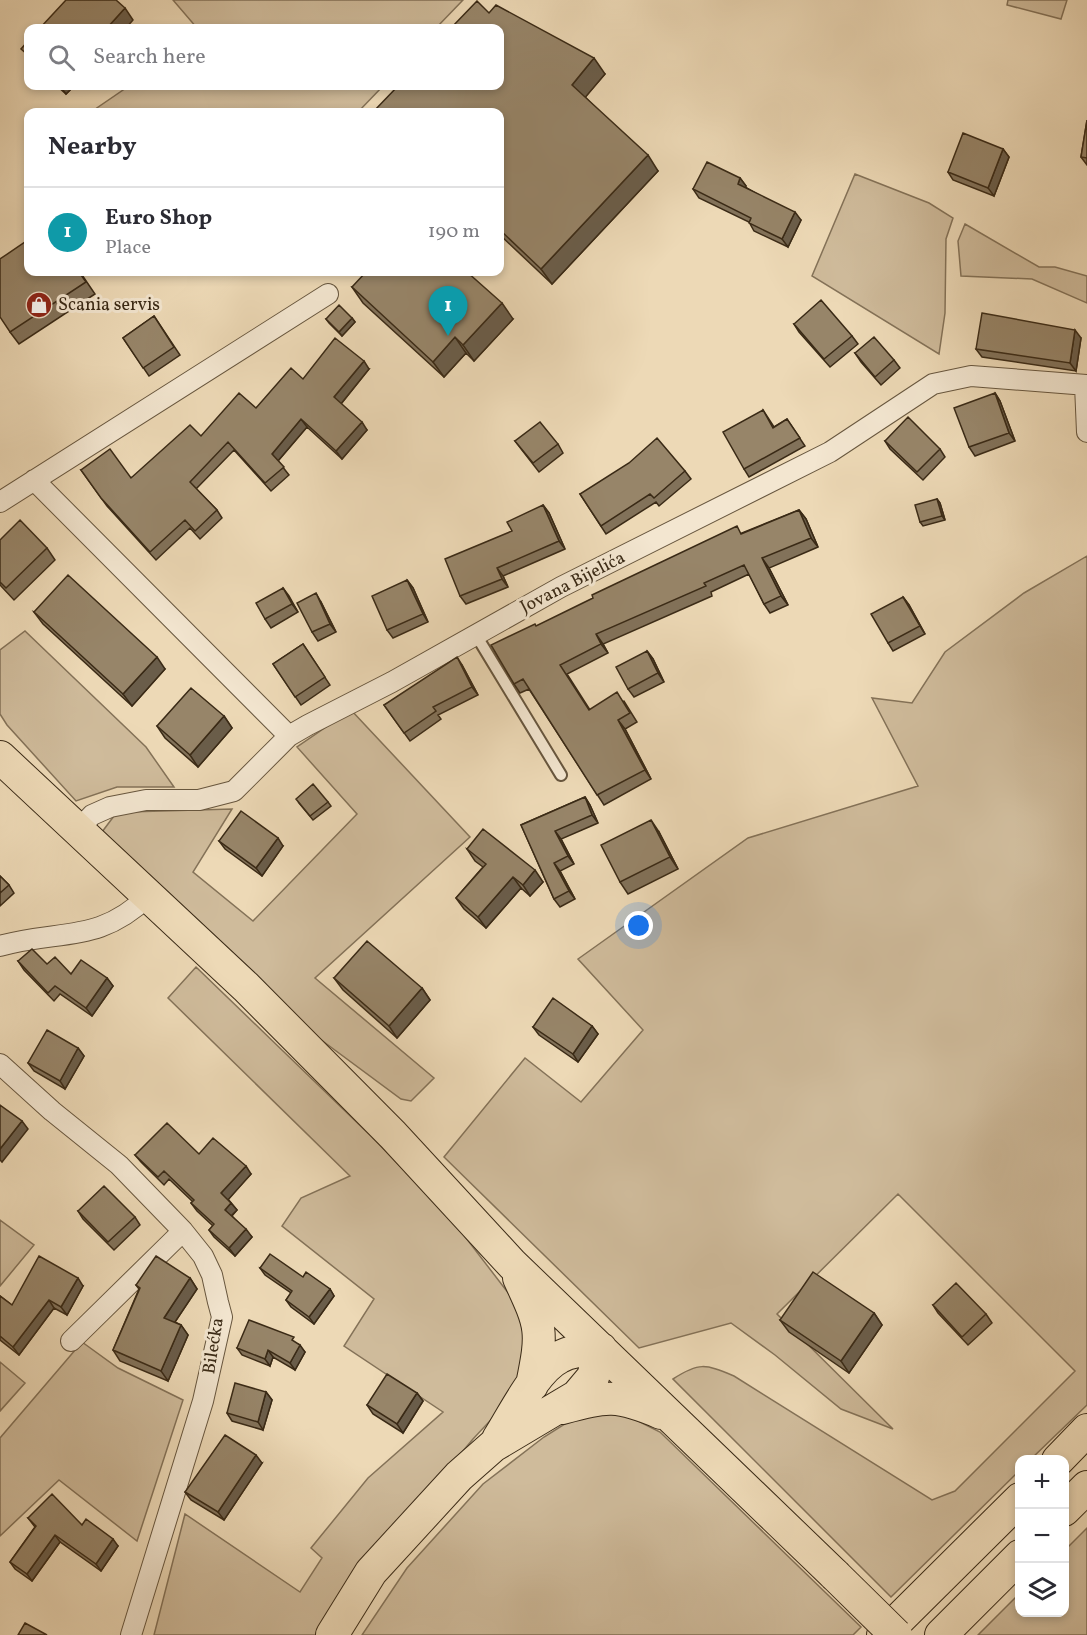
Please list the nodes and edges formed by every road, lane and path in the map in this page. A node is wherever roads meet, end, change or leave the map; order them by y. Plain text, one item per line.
1 (328, 294) dead end
2 (1086, 385) edge
3 (1087, 432) edge
4 (34, 480) junction
5 (0, 502) edge
6 (476, 635) junction
7 (289, 736) junction
8 (0, 757) edge
9 (561, 775) dead end
10 (77, 831) junction
11 (148, 896) junction
12 (0, 946) edge
13 (0, 1064) edge
14 (183, 1231) junction
15 (512, 1264) junction
16 (71, 1341) dead end
17 (601, 1349) junction
18 (532, 1385) junction
19 (558, 1409) junction
20 (673, 1418) junction
21 (1087, 1430) edge
22 (493, 1446) junction
23 (1063, 1455) edge
24 (1087, 1486) edge
25 (1087, 1502) edge
26 (1015, 1504) edge
27 (1066, 1509) edge
28 (1069, 1518) edge
29 (1015, 1561) edge
30 (1015, 1569) edge
31 (982, 1595) junction
32 (131, 1635) edge
33 (332, 1635) edge
34 (883, 1635) edge
35 (896, 1635) edge
36 (941, 1635) edge

1 - 4 street
2 - 3 street
2 - 6 street, Jovana Bijelića
4 - 5 street
4 - 7 street
6 - 7 street, Jovana Bijelića
6 - 9 lane
7 - 10 street, Jovana Bijelića
8 - 10 main road
10 - 11 main road
11 - 12 street
11 - 15 main road
13 - 14 street, Bilećka
14 - 16 street
14 - 32 street, Bilećka
15 - 17 main road
15 - 18 main road
17 - 18 main road
17 - 19 main road
17 - 20 main road
18 - 22 main road
19 - 20 main road
19 - 22 main road
20 - 35 main road, bridge
21 - 23 main road
22 - 33 main road
24 - 27 main road
25 - 28 main road
26 - 34 main road
29 - 31 main road
30 - 31 main road
31 - 36 main road

